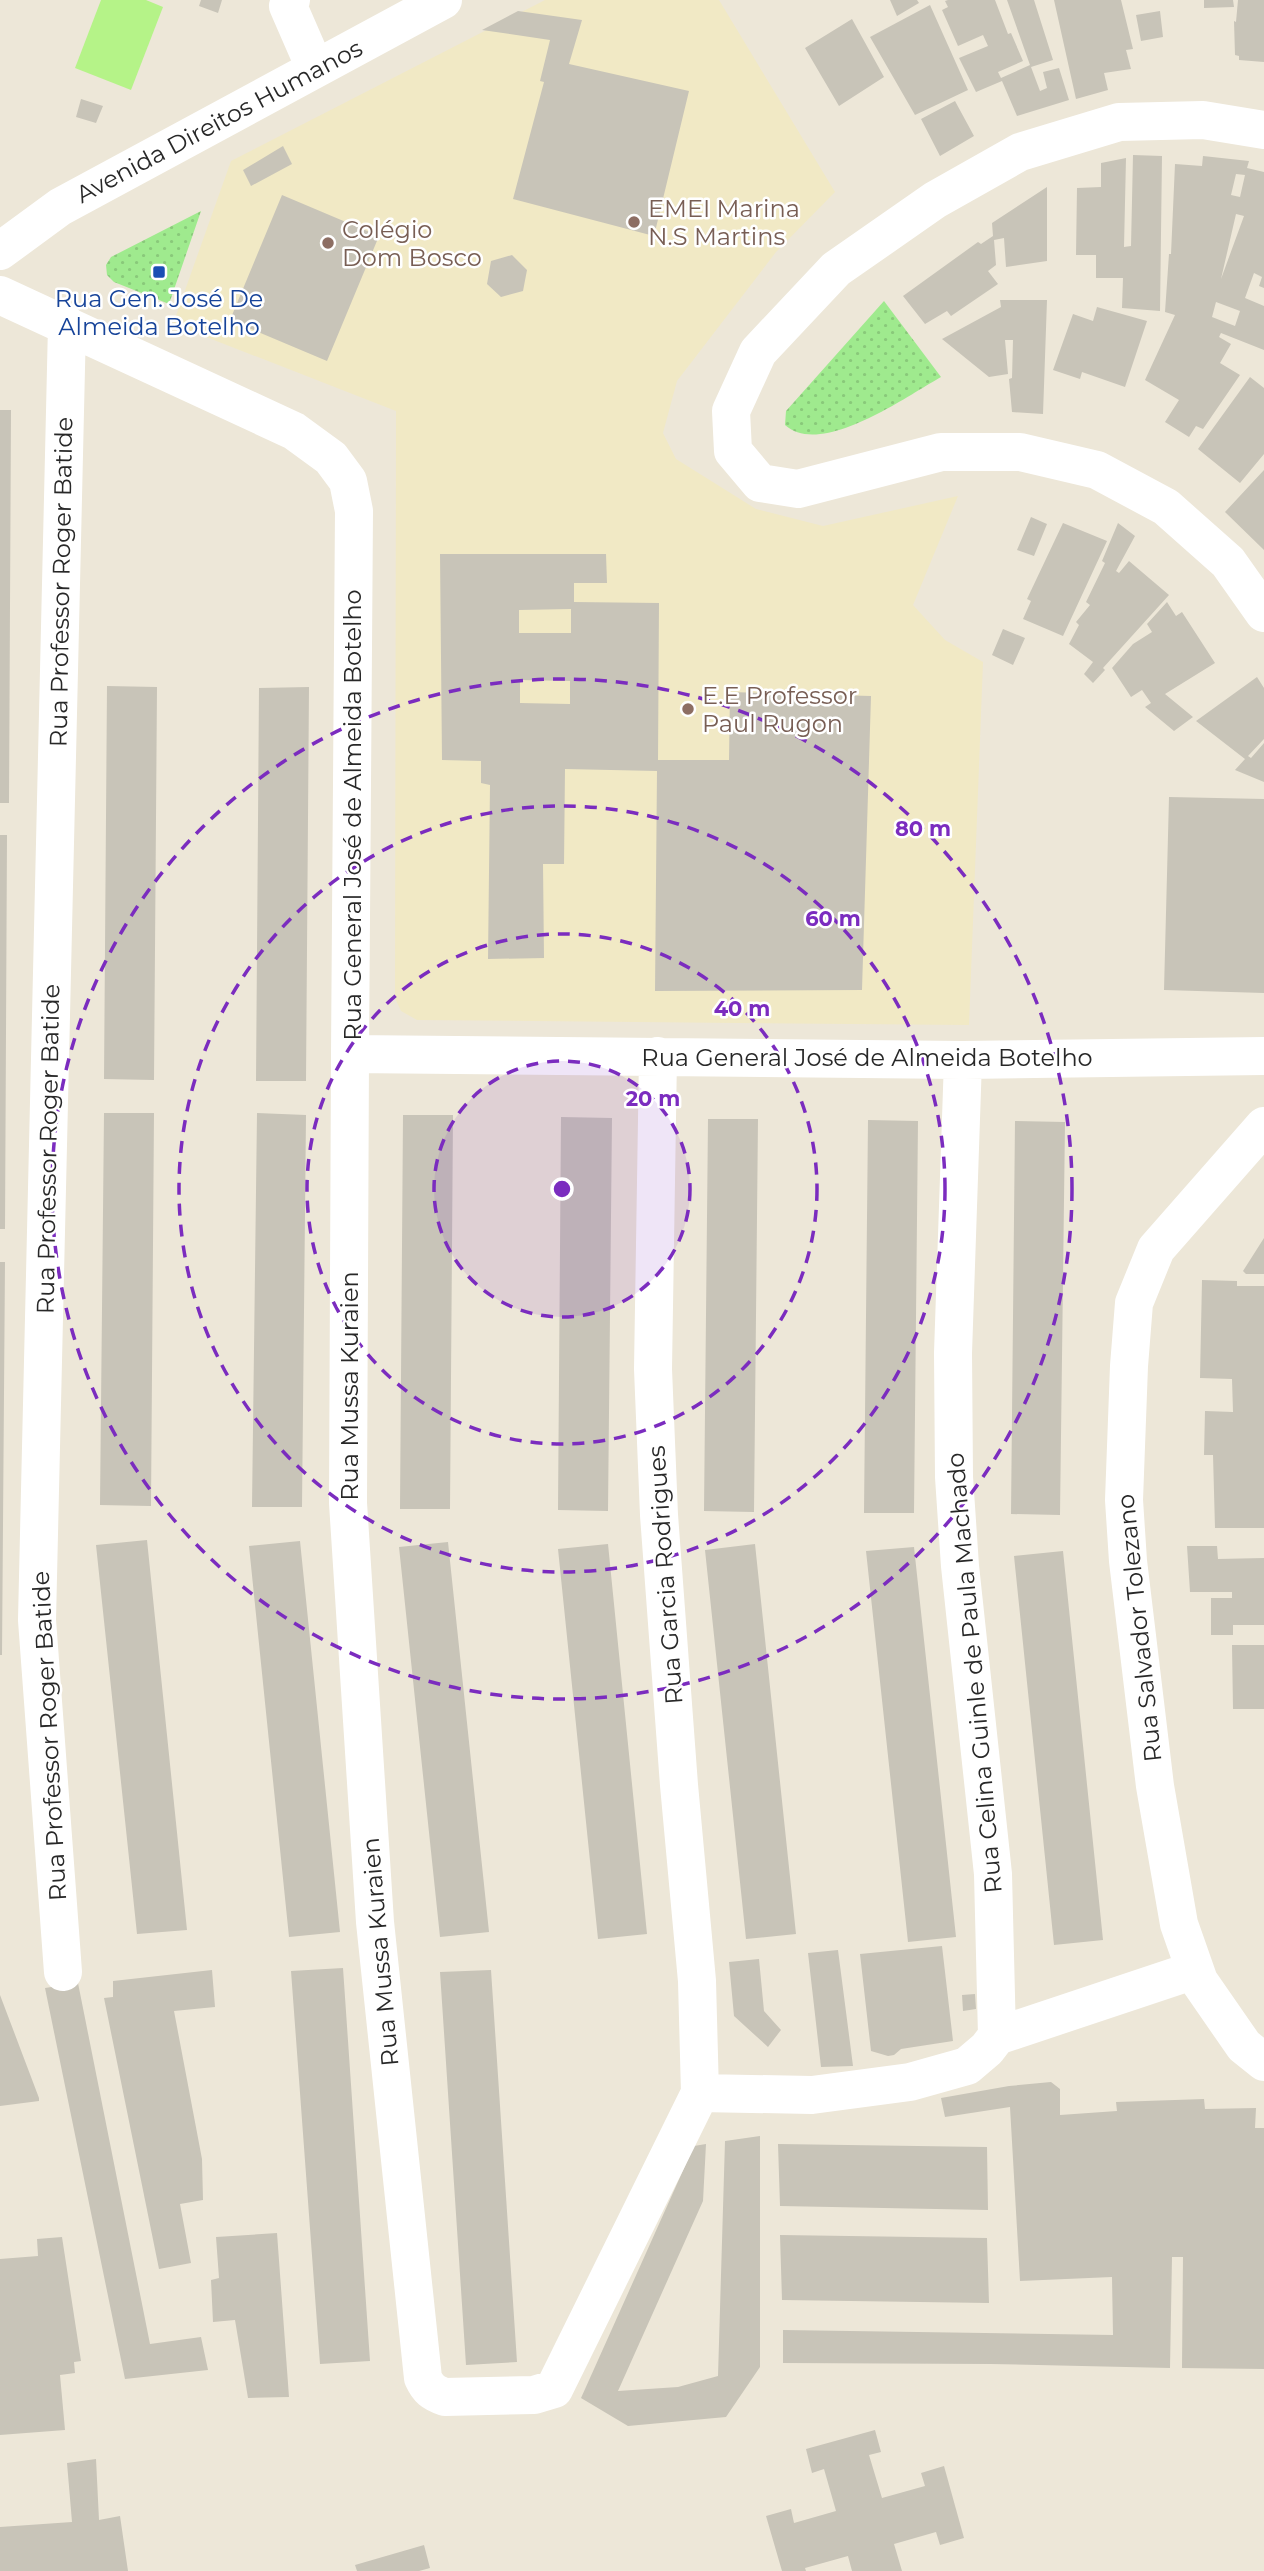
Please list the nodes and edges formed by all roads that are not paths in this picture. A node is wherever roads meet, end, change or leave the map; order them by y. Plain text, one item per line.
1 (291, 0) edge
2 (443, 0) edge
3 (315, 68) junction
4 (1264, 130) edge
5 (0, 251) edge
6 (0, 295) edge
7 (67, 325) junction
8 (1264, 613) edge
9 (350, 1054) junction
10 (658, 1056) junction
11 (1264, 1056) edge
12 (963, 1060) junction
13 (1264, 1126) edge
14 (1195, 1970) junction
15 (63, 1972) dead end
16 (998, 2036) junction
17 (1264, 2062) edge
18 (700, 2093) junction

1 - 3 street
2 - 3 street, Avenida Direitos Humanos
3 - 5 street, Avenida Direitos Humanos
4 - 8 street
6 - 7 street, Rua General José de Almeida Botelho
7 - 9 street, Rua General José de Almeida Botelho
7 - 15 street, Rua Professor Roger Batide
9 - 10 street, Rua General José de Almeida Botelho
9 - 18 street, Rua Mussa Kuraien
10 - 12 street, Rua General José de Almeida Botelho
10 - 18 street, Rua Garcia Rodrigues
11 - 12 street, Rua General José de Almeida Botelho
12 - 16 street, Rua Celina Guinle de Paula Machado
13 - 14 street, Rua Salvador Tolezano
14 - 16 street
14 - 17 street, Rua Salvador Tolezano
16 - 18 street

